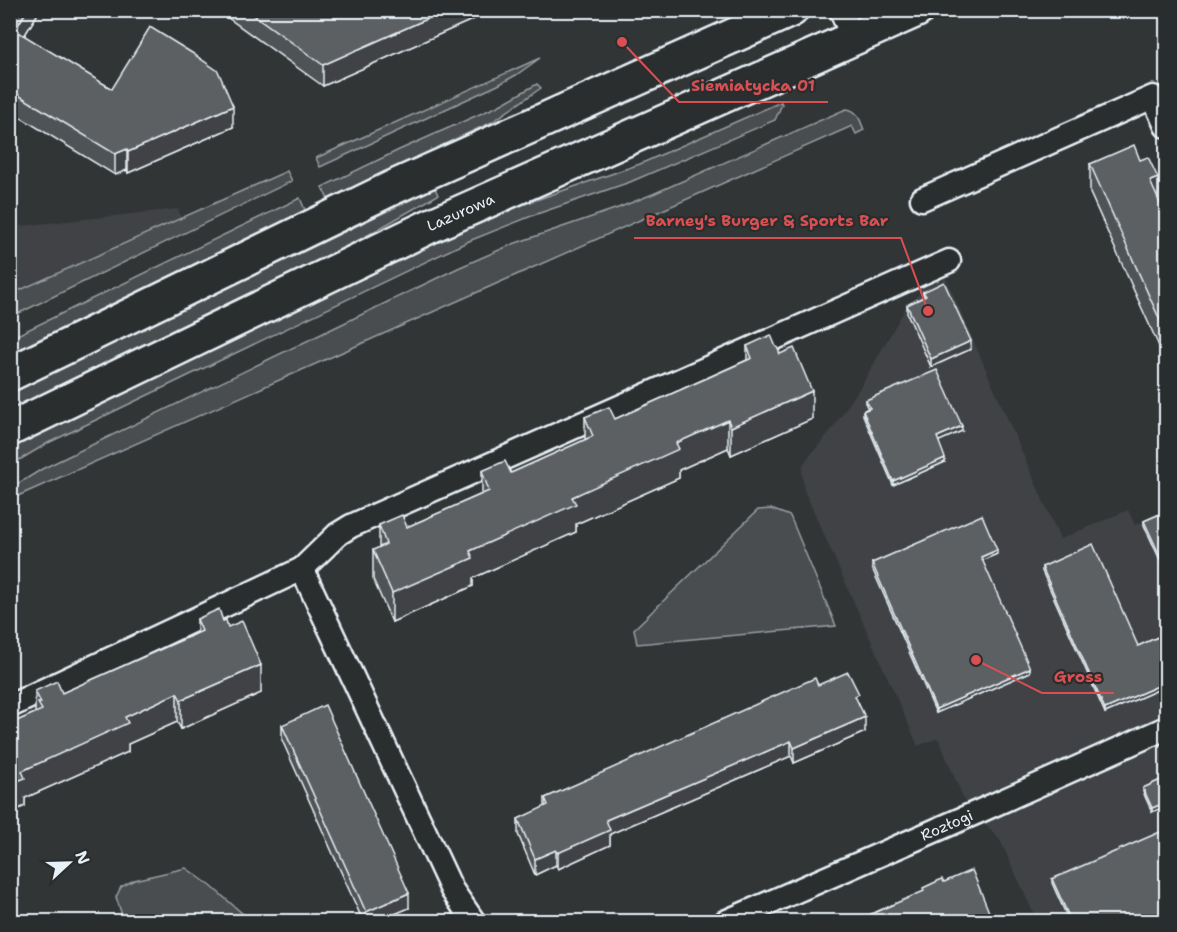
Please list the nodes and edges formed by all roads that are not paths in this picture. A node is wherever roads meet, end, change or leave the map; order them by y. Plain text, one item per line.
1 (791, 10) edge
2 (916, 10) edge
3 (847, 25) edge
4 (1167, 126) edge
5 (921, 200) dead end
6 (950, 261) dead end
7 (10, 374) edge
8 (10, 429) edge
9 (302, 569) junction
10 (10, 706) edge
11 (1167, 728) edge
12 (474, 921) edge
13 (725, 921) edge

1 - 7 main road
2 - 3 main road, Lazurowa
3 - 8 main road, Lazurowa
4 - 5 street
6 - 9 street
9 - 10 street
9 - 12 street
11 - 13 street, Rozłogi

